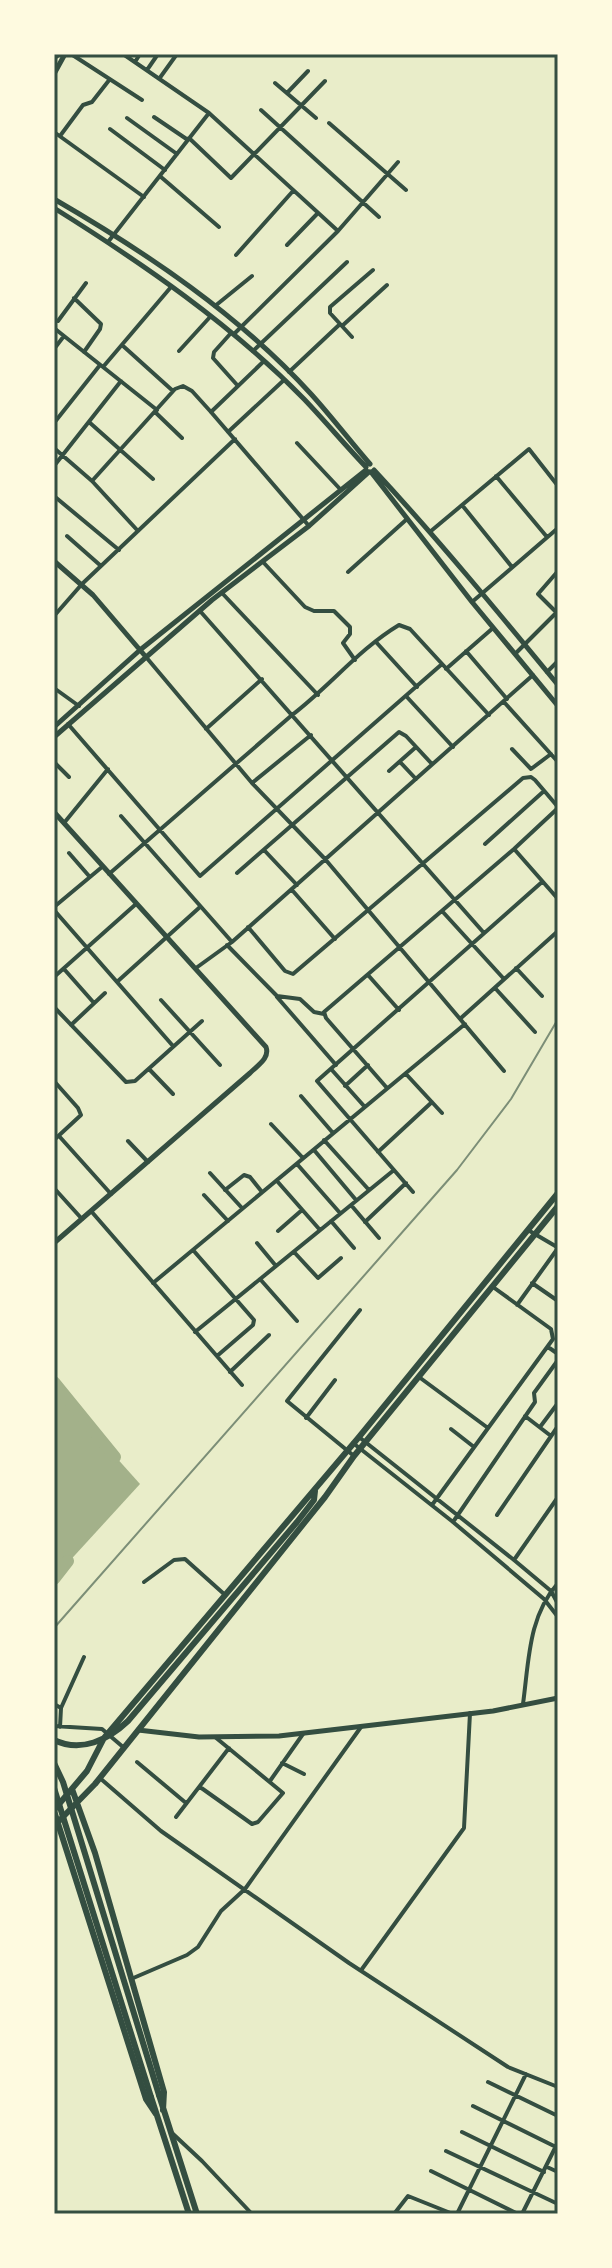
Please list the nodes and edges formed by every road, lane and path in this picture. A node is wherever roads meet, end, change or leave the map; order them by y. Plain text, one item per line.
1 (62, 54) edge
2 (71, 54) edge
3 (123, 54) edge
4 (140, 54) edge
5 (158, 54) edge
6 (177, 54) edge
7 (54, 58) edge
8 (135, 62) junction
9 (147, 70) junction
10 (308, 71) dead end
11 (54, 74) edge
12 (110, 79) junction
13 (159, 79) junction
14 (325, 81) dead end
15 (275, 83) dead end
16 (287, 93) junction
17 (142, 100) dead end
18 (301, 105) junction
19 (261, 110) dead end
20 (209, 113) junction
21 (154, 117) dead end
22 (127, 118) dead end
23 (316, 118) dead end
24 (329, 123) dead end
25 (279, 128) junction
26 (110, 129) dead end
27 (54, 132) edge
28 (60, 136) junction
29 (188, 139) junction
30 (177, 154) junction
31 (254, 155) junction
32 (398, 162) dead end
33 (165, 170) junction
34 (387, 174) junction
35 (160, 176) junction
36 (406, 190) dead end
37 (293, 191) junction
38 (144, 197) junction
39 (54, 199) edge
40 (363, 202) junction
41 (54, 208) edge
42 (317, 214) junction
43 (379, 217) dead end
44 (219, 227) dead end
45 (338, 231) junction
46 (115, 234) junction
47 (108, 242) junction
48 (287, 245) dead end
49 (236, 255) dead end
50 (347, 262) dead end
51 (373, 270) dead end
52 (252, 276) dead end
53 (86, 283) dead end
54 (387, 285) dead end
55 (171, 287) junction
56 (74, 298) junction
57 (215, 306) junction
58 (210, 317) junction
59 (58, 321) dead end
60 (341, 325) junction
61 (241, 327) junction
62 (54, 328) edge
63 (232, 334) junction
64 (64, 336) junction
65 (352, 337) dead end
66 (260, 344) junction
67 (122, 345) junction
68 (54, 349) edge
69 (179, 351) dead end
70 (84, 352) junction
71 (252, 352) junction
72 (264, 361) junction
73 (102, 366) junction
74 (289, 372) junction
75 (284, 380) junction
76 (121, 381) junction
77 (238, 387) junction
78 (173, 391) junction
79 (156, 411) junction
80 (211, 412) junction
81 (89, 422) junction
82 (54, 423) edge
83 (228, 432) junction
84 (182, 438) dead end
85 (235, 439) junction
86 (297, 443) dead end
87 (54, 448) edge
88 (122, 451) junction
89 (62, 456) junction
90 (54, 466) edge
91 (369, 469) junction
92 (496, 476) junction
93 (153, 479) dead end
94 (92, 481) junction
95 (558, 486) edge
96 (340, 489) junction
97 (54, 496) edge
98 (462, 505) junction
99 (303, 519) junction
100 (407, 519) junction
101 (309, 526) junction
102 (558, 528) edge
103 (138, 531) junction
104 (431, 531) junction
105 (67, 536) dead end
106 (547, 537) junction
107 (119, 550) junction
108 (54, 561) edge
109 (263, 562) junction
110 (101, 566) junction
111 (512, 567) junction
112 (558, 571) edge
113 (348, 572) dead end
114 (82, 584) junction
115 (222, 593) junction
116 (480, 594) junction
117 (472, 602) junction
118 (200, 611) junction
119 (557, 612) edge
120 (54, 616) edge
121 (494, 627) junction
122 (376, 642) junction
123 (524, 645) junction
124 (140, 650) junction
125 (466, 651) junction
126 (516, 653) junction
127 (146, 657) junction
128 (355, 660) junction
129 (558, 661) edge
130 (444, 666) junction
131 (547, 672) junction
132 (533, 675) junction
133 (262, 679) junction
134 (558, 685) edge
135 (417, 687) junction
136 (54, 688) edge
137 (318, 695) junction
138 (406, 696) junction
139 (506, 700) junction
140 (79, 706) junction
141 (558, 706) edge
142 (292, 715) junction
143 (489, 715) junction
144 (68, 724) junction
145 (54, 727) edge
146 (206, 729) junction
147 (311, 735) junction
148 (54, 737) edge
149 (416, 747) junction
150 (453, 747) junction
151 (512, 749) dead end
152 (551, 754) junction
153 (334, 761) junction
154 (54, 762) edge
155 (400, 762) junction
156 (558, 762) edge
157 (237, 764) junction
158 (432, 765) junction
159 (108, 769) junction
160 (531, 769) junction
161 (389, 771) dead end
162 (69, 777) dead end
163 (348, 777) junction
164 (531, 777) junction
165 (416, 779) junction
166 (252, 783) junction
167 (544, 791) junction
168 (275, 808) junction
169 (558, 808) edge
170 (379, 812) junction
171 (54, 813) edge
172 (121, 816) dead end
173 (64, 823) junction
174 (293, 825) junction
175 (161, 830) junction
176 (144, 843) junction
177 (485, 844) dead end
178 (514, 849) junction
179 (264, 850) junction
180 (69, 853) dead end
181 (325, 859) junction
182 (424, 864) junction
183 (102, 867) junction
184 (237, 873) dead end
185 (109, 874) junction
186 (89, 876) junction
187 (542, 882) junction
188 (297, 885) junction
189 (291, 889) junction
190 (558, 899) edge
191 (455, 900) junction
192 (136, 904) junction
193 (200, 907) junction
194 (54, 909) edge
195 (369, 911) junction
196 (442, 911) junction
197 (248, 927) junction
198 (558, 931) edge
199 (484, 934) junction
200 (168, 937) junction
201 (335, 939) junction
202 (230, 943) junction
203 (472, 945) junction
204 (88, 947) junction
205 (400, 947) junction
206 (64, 968) junction
207 (196, 968) junction
208 (516, 968) junction
209 (368, 975) junction
210 (54, 977) edge
211 (504, 979) junction
212 (118, 981) junction
213 (430, 983) junction
214 (495, 988) junction
215 (105, 993) dead end
216 (275, 994) junction
217 (542, 996) dead end
218 (161, 1000) dead end
219 (94, 1003) junction
220 (54, 1007) edge
221 (399, 1010) junction
222 (324, 1014) junction
223 (461, 1018) junction
224 (202, 1021) dead end
225 (465, 1024) junction
226 (71, 1025) junction
227 (189, 1032) junction
228 (535, 1032) dead end
229 (173, 1046) junction
230 (354, 1048) junction
231 (220, 1065) dead end
232 (368, 1065) junction
233 (333, 1067) junction
234 (149, 1069) junction
235 (504, 1071) dead end
236 (405, 1073) junction
237 (54, 1081) edge
238 (345, 1086) junction
239 (387, 1088) junction
240 (173, 1094) dead end
241 (301, 1096) dead end
242 (432, 1102) junction
243 (364, 1107) junction
244 (442, 1113) dead end
245 (350, 1119) junction
246 (271, 1124) dead end
247 (333, 1133) junction
248 (56, 1138) edge
249 (324, 1140) junction
250 (128, 1141) dead end
251 (313, 1150) junction
252 (378, 1152) junction
253 (303, 1158) junction
254 (148, 1162) junction
255 (297, 1163) junction
256 (394, 1170) junction
257 (210, 1173) dead end
258 (276, 1180) junction
259 (406, 1183) junction
260 (54, 1188) edge
261 (225, 1190) junction
262 (369, 1190) junction
263 (262, 1192) junction
264 (413, 1192) dead end
265 (558, 1193) edge
266 (111, 1194) junction
267 (204, 1195) dead end
268 (354, 1202) junction
269 (558, 1206) edge
270 (242, 1208) junction
271 (302, 1210) junction
272 (91, 1211) junction
273 (340, 1213) junction
274 (82, 1219) junction
275 (228, 1221) junction
276 (331, 1221) junction
277 (365, 1222) junction
278 (320, 1230) junction
279 (528, 1230) junction
280 (278, 1231) dead end
281 (536, 1234) junction
282 (379, 1238) dead end
283 (54, 1243) edge
284 (257, 1243) dead end
285 (354, 1248) dead end
286 (558, 1248) edge
287 (193, 1250) junction
288 (294, 1252) junction
289 (341, 1258) dead end
290 (276, 1266) junction
291 (260, 1279) junction
292 (153, 1283) junction
293 (532, 1283) junction
294 (493, 1287) junction
295 (236, 1299) junction
296 (558, 1301) edge
297 (517, 1305) junction
298 (360, 1310) dead end
299 (297, 1321) dead end
300 (195, 1332) junction
301 (269, 1335) dead end
302 (548, 1347) junction
303 (558, 1354) edge
304 (217, 1357) junction
305 (558, 1360) edge
306 (230, 1372) junction
307 (419, 1377) junction
308 (335, 1380) dead end
309 (242, 1385) dead end
310 (558, 1403) edge
311 (525, 1416) junction
312 (306, 1418) junction
313 (558, 1426) edge
314 (540, 1427) junction
315 (488, 1428) junction
316 (451, 1429) dead end
317 (551, 1436) junction
318 (356, 1440) junction
319 (363, 1446) junction
320 (474, 1447) junction
321 (347, 1450) junction
322 (354, 1456) junction
323 (315, 1488) junction
324 (558, 1498) edge
325 (434, 1502) junction
326 (497, 1515) dead end
327 (457, 1516) junction
328 (453, 1522) junction
329 (514, 1560) junction
330 (144, 1582) dead end
331 (558, 1583) edge
332 (551, 1591) junction
333 (224, 1594) junction
334 (544, 1599) junction
335 (558, 1604) edge
336 (558, 1617) edge
337 (84, 1657) dead end
338 (558, 1698) edge
339 (54, 1704) edge
340 (523, 1705) junction
341 (61, 1708) junction
342 (470, 1713) junction
343 (363, 1725) junction
344 (57, 1727) edge
345 (137, 1730) junction
346 (108, 1733) junction
347 (304, 1733) junction
348 (215, 1737) junction
349 (54, 1740) edge
350 (123, 1747) junction
351 (229, 1748) junction
352 (137, 1762) dead end
353 (54, 1763) edge
354 (282, 1763) junction
355 (304, 1774) dead end
356 (100, 1778) junction
357 (270, 1781) junction
358 (200, 1787) junction
359 (54, 1788) edge
360 (72, 1789) junction
361 (186, 1803) junction
362 (77, 1804) junction
363 (54, 1811) edge
364 (176, 1817) dead end
365 (56, 1825) edge
366 (245, 1889) junction
367 (362, 1969) junction
368 (131, 1979) junction
369 (526, 2074) junction
370 (488, 2082) dead end
371 (558, 2087) edge
372 (516, 2095) junction
373 (473, 2106) dead end
374 (163, 2110) junction
375 (156, 2114) junction
376 (558, 2116) edge
377 (503, 2121) junction
378 (170, 2131) junction
379 (462, 2132) dead end
380 (557, 2144) edge
381 (490, 2146) junction
382 (446, 2151) dead end
383 (480, 2166) junction
384 (546, 2169) junction
385 (431, 2171) dead end
386 (558, 2172) edge
387 (468, 2189) junction
388 (533, 2192) junction
389 (558, 2204) edge
390 (189, 2214) edge
391 (197, 2214) edge
392 (252, 2214) edge
393 (394, 2214) edge
394 (455, 2214) edge
395 (520, 2214) edge

1 - 7 street
1 - 11 street
2 - 12 street
3 - 8 street
4 - 8 street
5 - 9 street
6 - 13 street
8 - 9 street
9 - 13 street
10 - 16 street
12 - 17 street
12 - 28 street
13 - 20 street
14 - 18 street
15 - 16 street
16 - 18 street
18 - 23 street
18 - 25 street
19 - 25 street
20 - 29 street
20 - 31 street
21 - 29 street
22 - 30 street
24 - 34 street
25 - 31 street
25 - 40 street
26 - 33 street
27 - 28 street
28 - 38 street
29 - 30 street
29 - 31 street
30 - 33 street
31 - 37 street
32 - 34 street
33 - 35 street
34 - 36 street
34 - 40 street
35 - 38 street
35 - 44 street
37 - 42 street
37 - 49 street
38 - 46 street
39 - 46 street
40 - 43 street
40 - 45 street
41 - 47 street
42 - 45 street
42 - 48 street
45 - 61 street
46 - 47 street
46 - 57 street
47 - 55 street
50 - 66 street
51 - 60 street
52 - 57 street
53 - 56 street
54 - 60 street
55 - 58 street
55 - 67 street
56 - 59 street
56 - 70 street
57 - 61 street
58 - 63 street
58 - 69 street
60 - 65 street
60 - 74 street
61 - 63 street
61 - 66 street
62 - 64 street
63 - 71 street
63 - 77 street
64 - 68 street
64 - 70 street
66 - 71 street
66 - 74 street
67 - 73 street
67 - 78 street
70 - 73 street
71 - 72 street
72 - 75 street
72 - 77 street
73 - 76 street
73 - 82 street
74 - 91 street
75 - 83 street
75 - 91 street
76 - 79 street
76 - 81 street
77 - 80 street
78 - 79 street
78 - 80 street
79 - 84 street
79 - 88 street
80 - 83 street
81 - 88 street
81 - 89 street
83 - 85 street
85 - 99 street
85 - 103 street
86 - 96 street
87 - 89 street
88 - 93 street
88 - 94 street
89 - 90 street
89 - 94 street
91 - 96 street
91 - 100 street
91 - 101 street
91 - 104 street
92 - 95 street
92 - 98 street
92 - 106 street
94 - 103 street
96 - 99 street
97 - 107 street
98 - 104 street
98 - 111 street
99 - 101 street
99 - 124 street
100 - 113 street
100 - 117 street
101 - 109 street
102 - 106 street
103 - 107 street
104 - 116 street
105 - 110 street
106 - 111 street
107 - 110 street
108 - 114 street
109 - 115 street
109 - 128 street
110 - 114 street
111 - 116 street
112 - 119 street
114 - 120 street
114 - 124 street
115 - 118 street
115 - 137 street
116 - 117 street
116 - 123 street
117 - 121 street
118 - 127 street
118 - 133 street
119 - 123 street
121 - 125 street
121 - 126 street
122 - 128 street
122 - 130 street
122 - 135 street
123 - 126 street
123 - 131 street
124 - 127 street
124 - 140 street
125 - 130 street
125 - 139 street
126 - 132 street
127 - 144 street
127 - 146 street
128 - 137 street
129 - 131 street
130 - 135 street
130 - 143 street
131 - 134 street
132 - 139 street
132 - 141 street
133 - 142 street
133 - 146 street
135 - 138 street
136 - 140 street
137 - 142 street
138 - 150 street
138 - 153 street
139 - 143 street
139 - 152 street
140 - 145 street
142 - 147 street
142 - 157 street
143 - 150 street
144 - 148 street
144 - 159 street
146 - 157 street
147 - 153 street
147 - 166 street
149 - 155 street
149 - 158 street
149 - 163 street
150 - 158 street
151 - 160 street
152 - 156 street
152 - 160 street
153 - 163 street
153 - 168 street
154 - 162 street
155 - 161 street
155 - 165 street
157 - 166 street
157 - 175 street
158 - 165 street
159 - 173 street
159 - 175 street
160 - 164 street
163 - 170 street
163 - 174 street
164 - 167 street
164 - 182 street
165 - 170 street
166 - 168 street
167 - 169 street
167 - 177 street
168 - 174 street
168 - 175 street
169 - 178 street
170 - 181 street
170 - 182 street
171 - 173 street
172 - 176 street
173 - 183 street
174 - 179 street
174 - 181 street
175 - 176 street
176 - 185 street
176 - 193 street
178 - 187 street
178 - 191 street
179 - 184 street
179 - 188 street
180 - 186 street
181 - 188 street
181 - 195 street
182 - 191 street
182 - 195 street
183 - 185 street
183 - 186 street
185 - 192 street
186 - 194 street
187 - 190 street
187 - 199 street
188 - 189 street
189 - 197 street
189 - 201 street
191 - 196 street
191 - 199 street
192 - 200 street
192 - 204 street
193 - 200 street
193 - 202 street
194 - 204 street
195 - 201 street
195 - 205 street
196 - 203 street
196 - 205 street
197 - 201 street
197 - 202 street
198 - 208 street
199 - 203 street
200 - 207 street
200 - 212 street
202 - 207 street
202 - 216 street
203 - 211 street
203 - 213 street
204 - 206 street
204 - 212 street
205 - 209 street
205 - 213 street
206 - 210 street
206 - 219 street
207 - 254 street
208 - 211 street
208 - 217 street
209 - 221 street
209 - 222 street
211 - 214 street
212 - 229 street
213 - 221 street
213 - 223 street
214 - 223 street
214 - 228 street
215 - 219 street
216 - 222 street
216 - 233 street
218 - 227 street
219 - 226 street
220 - 226 street
221 - 230 street
222 - 230 street
223 - 225 street
224 - 227 street
225 - 235 street
225 - 236 street
226 - 234 street
227 - 229 street
227 - 231 street
229 - 234 street
230 - 232 street
230 - 233 street
232 - 238 street
232 - 239 street
233 - 238 street
233 - 245 street
234 - 240 street
236 - 239 street
236 - 242 street
237 - 248 street
238 - 243 street
239 - 243 street
241 - 247 street
242 - 244 street
242 - 252 street
243 - 245 street
245 - 247 street
245 - 252 street
246 - 253 street
247 - 249 street
248 - 266 street
249 - 251 street
249 - 262 street
250 - 254 street
251 - 253 street
251 - 268 street
252 - 256 street
253 - 255 street
254 - 266 street
255 - 258 street
255 - 273 street
256 - 259 street
256 - 262 street
257 - 261 street
258 - 263 street
258 - 271 street
259 - 264 street
259 - 277 street
260 - 274 street
261 - 263 street
261 - 270 street
262 - 268 street
263 - 270 street
265 - 279 main road
266 - 272 street
267 - 275 street
268 - 273 street
268 - 277 street
269 - 281 main road
270 - 275 street
271 - 278 street
271 - 280 street
272 - 274 street
272 - 292 street
273 - 276 street
274 - 283 street
275 - 287 street
276 - 278 street
276 - 285 street
277 - 282 street
278 - 288 street
279 - 281 street
279 - 318 main road
281 - 286 street
281 - 294 main road
284 - 290 street
286 - 293 street
287 - 292 street
287 - 295 street
288 - 289 street
288 - 290 street
290 - 291 street
291 - 295 street
291 - 299 street
292 - 300 street
293 - 296 street
293 - 297 street
294 - 297 street
294 - 307 main road
295 - 300 street
295 - 304 street
297 - 302 street
298 - 312 street
300 - 304 street
301 - 306 street
302 - 303 street
302 - 315 street
304 - 306 street
305 - 311 street
306 - 309 street
307 - 315 street
307 - 319 main road
308 - 312 street
310 - 314 street
311 - 314 street
311 - 327 street
312 - 321 street
313 - 317 street
314 - 317 street
315 - 320 street
316 - 320 street
317 - 326 street
318 - 319 street
318 - 321 main road
319 - 322 main road
319 - 325 street
320 - 325 street
321 - 322 street
321 - 323 main road
322 - 345 main road
323 - 333 main road
323 - 349 main road
324 - 329 street
325 - 327 street
325 - 328 street
327 - 328 street
327 - 329 street
328 - 334 street
329 - 332 street
330 - 333 street
331 - 332 street
332 - 334 street
332 - 335 street
333 - 346 main road
334 - 336 street
334 - 340 street
337 - 341 street
338 - 340 street
339 - 341 street
340 - 342 street
341 - 344 street
342 - 343 street
342 - 367 street
343 - 347 street
343 - 366 street
344 - 346 street
345 - 348 street
345 - 350 main road
346 - 350 street
346 - 360 main road
347 - 348 street
347 - 354 street
348 - 351 street
350 - 356 main road
351 - 357 street
351 - 358 street
352 - 361 street
353 - 374 main road
354 - 355 street
354 - 357 street
356 - 362 main road
356 - 366 street
357 - 358 street
358 - 361 street
359 - 375 main road
360 - 362 main road
360 - 363 main road
361 - 364 street
362 - 365 main road
362 - 368 main road
363 - 365 main road
365 - 375 main road
366 - 367 street
366 - 368 street
367 - 369 street
368 - 374 main road
369 - 371 street
369 - 372 street
370 - 372 street
372 - 376 street
372 - 377 street
373 - 377 street
374 - 378 main road
375 - 390 main road
377 - 380 street
377 - 381 street
378 - 391 main road
378 - 392 street
379 - 381 street
380 - 384 street
381 - 383 street
381 - 384 street
382 - 383 street
383 - 387 street
383 - 388 street
384 - 386 street
384 - 388 street
385 - 387 street
387 - 394 street
387 - 395 street
388 - 389 street
388 - 395 street
393 - 394 street

